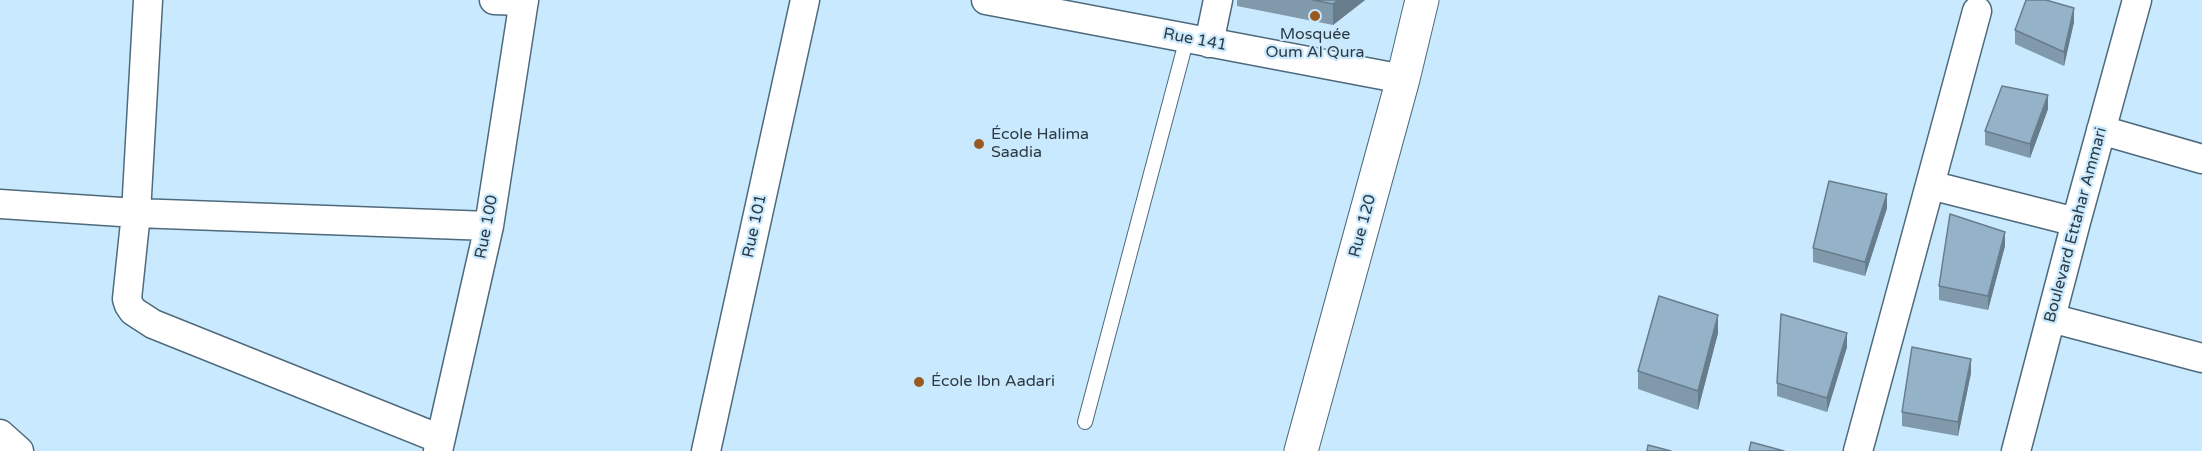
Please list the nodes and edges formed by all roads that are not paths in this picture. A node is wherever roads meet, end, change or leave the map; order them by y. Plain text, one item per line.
1 (148, 0) edge
2 (494, 0) edge
3 (805, 0) edge
4 (986, 0) edge
5 (1218, 0) edge
6 (1422, 0) edge
7 (2137, 0) edge
8 (524, 1) edge
9 (1024, 4) edge
10 (1977, 11) dead end
11 (1198, 40) junction
12 (1403, 79) junction
13 (2101, 130) junction
14 (2202, 159) edge
15 (1930, 185) junction
16 (0, 204) edge
17 (136, 213) junction
18 (2076, 222) junction
19 (489, 226) junction
20 (2050, 318) junction
21 (2202, 358) edge
22 (1085, 422) dead end
23 (0, 434) edge
24 (439, 445) edge
25 (19, 451) edge
26 (706, 451) edge
27 (1301, 451) edge
28 (1858, 451) edge
29 (2016, 451) edge

1 - 17 street
2 - 8 street
3 - 26 street, Rue 101
4 - 9 street, Rue 141
5 - 11 street
6 - 12 street, Rue 120
7 - 13 street, Boulevard Ettahar Ammari
8 - 19 street, Rue 100
9 - 11 street, Rue 141
10 - 15 street
11 - 12 street, Rue 141
11 - 22 lane
12 - 27 street, Rue 120
13 - 14 street
13 - 18 street, Boulevard Ettahar Ammari
15 - 18 street
15 - 28 street
16 - 17 street
17 - 19 street
17 - 24 street
18 - 20 street, Boulevard Ettahar Ammari
19 - 24 street, Rue 100
20 - 21 street
20 - 29 street, Boulevard Ettahar Ammari
23 - 25 street

